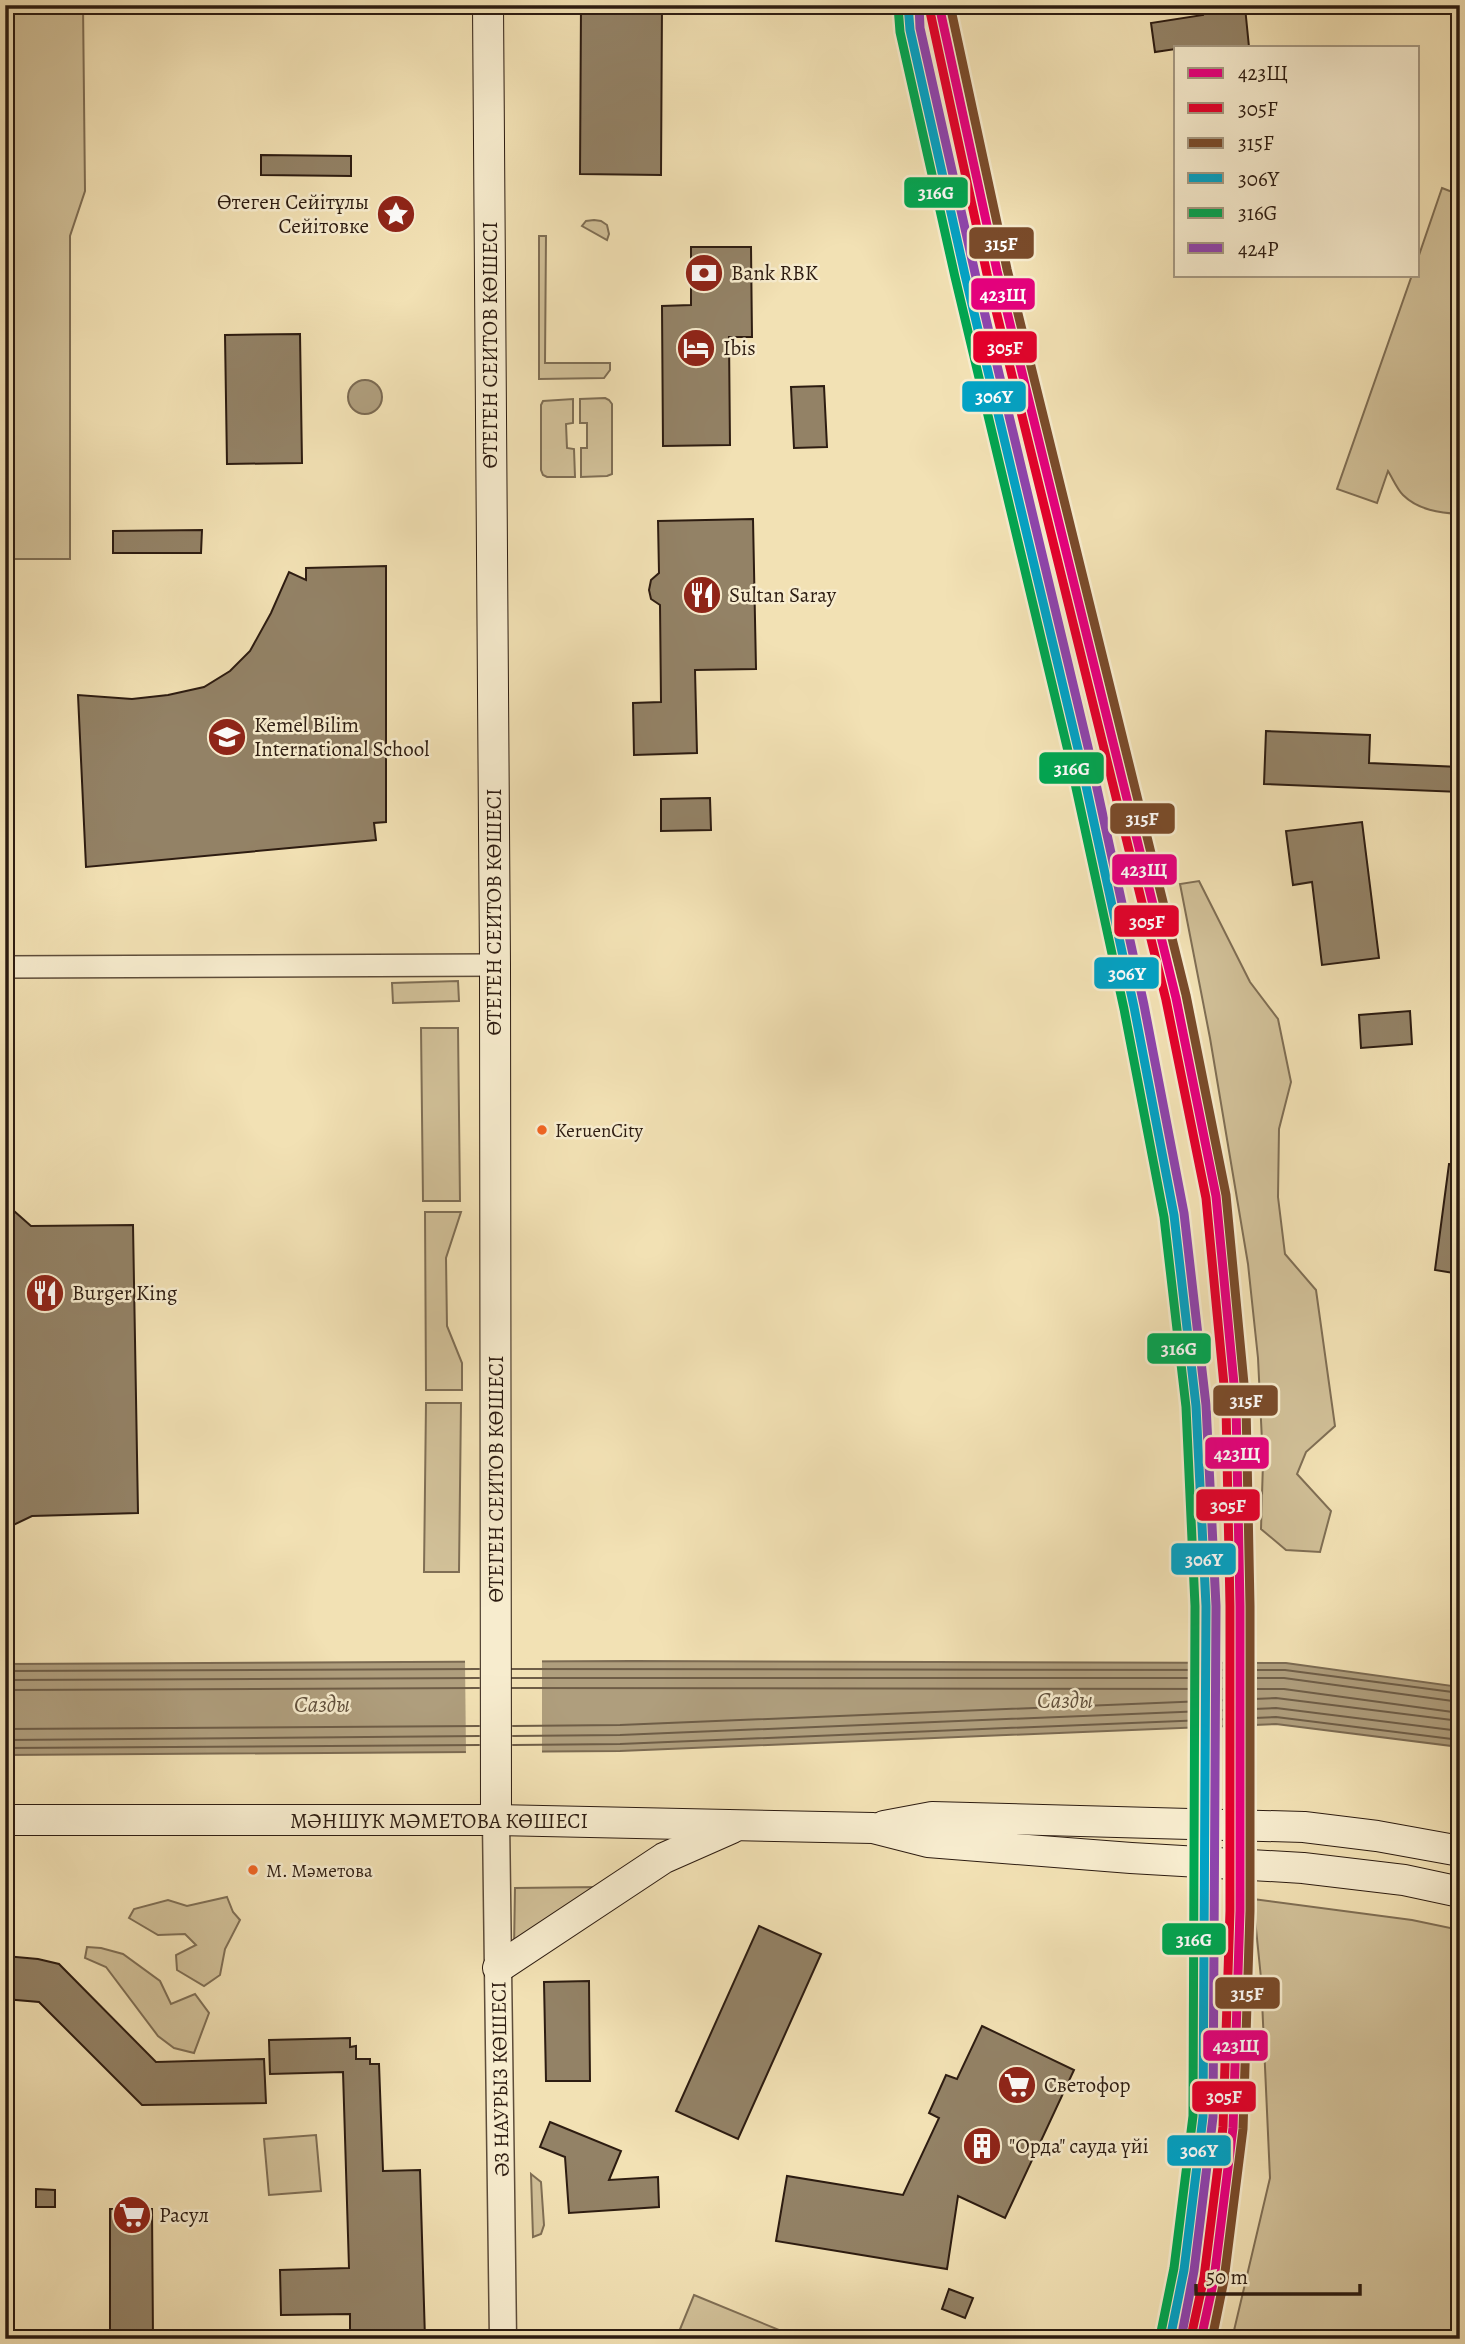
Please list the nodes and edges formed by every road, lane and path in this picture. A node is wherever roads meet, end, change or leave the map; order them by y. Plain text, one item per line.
1 (488, 5) edge
2 (495, 965) junction
3 (5, 967) edge
4 (496, 1819) junction
5 (5, 1820) edge
6 (741, 1824) junction
7 (873, 1828) junction
8 (1460, 1851) edge
9 (1460, 1892) edge
10 (498, 1968) junction
11 (503, 2339) edge

1 - 2 main road, ӨТЕГЕН СЕИТОВ КӨШЕСІ
2 - 3 street
2 - 4 main road, ӨТЕГЕН СЕИТОВ КӨШЕСІ
4 - 5 main road, МӘНШҮК МӘМЕТОВА КӨШЕСІ
4 - 6 main road, МӘНШҮК МӘМЕТОВА КӨШЕСІ
4 - 10 street, ӘЗ НАУРЫЗ КӨШЕСІ
6 - 7 main road, МӘНШҮК МӘМЕТОВА КӨШЕСІ
6 - 10 main road
7 - 8 main road, МӘНШҮК МӘМЕТОВА КӨШЕСІ
7 - 9 main road, МӘНШҮК МӘМЕТОВА КӨШЕСІ
10 - 11 street, ӘЗ НАУРЫЗ КӨШЕСІ

